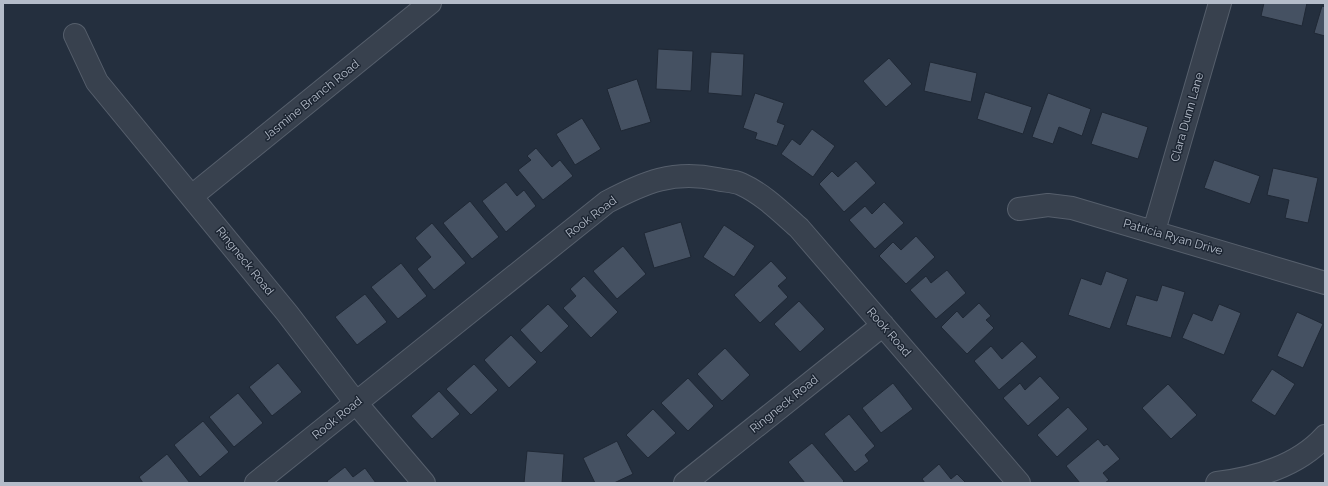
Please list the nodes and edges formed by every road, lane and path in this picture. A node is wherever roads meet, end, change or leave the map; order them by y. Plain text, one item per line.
1 (430, 3) edge
2 (1220, 3) edge
3 (75, 35) dead end
4 (192, 196) junction
5 (1019, 209) dead end
6 (1154, 231) junction
7 (1325, 283) edge
8 (883, 325) junction
9 (356, 403) junction
10 (1325, 436) edge
11 (256, 483) edge
12 (424, 483) edge
13 (685, 483) edge
14 (1020, 483) edge
15 (1217, 483) edge

1 - 4 street, Jasmine Branch Road
2 - 6 street, Clara Dunn Lane
3 - 4 street, Ringneck Road
4 - 9 street, Ringneck Road
5 - 6 street, Patricia Ryan Drive
6 - 7 street, Patricia Ryan Drive
8 - 9 street, Rook Road
8 - 13 street, Ringneck Road
8 - 14 street, Rook Road
9 - 11 street, Rook Road
9 - 12 street, Ringneck Road
10 - 15 street

